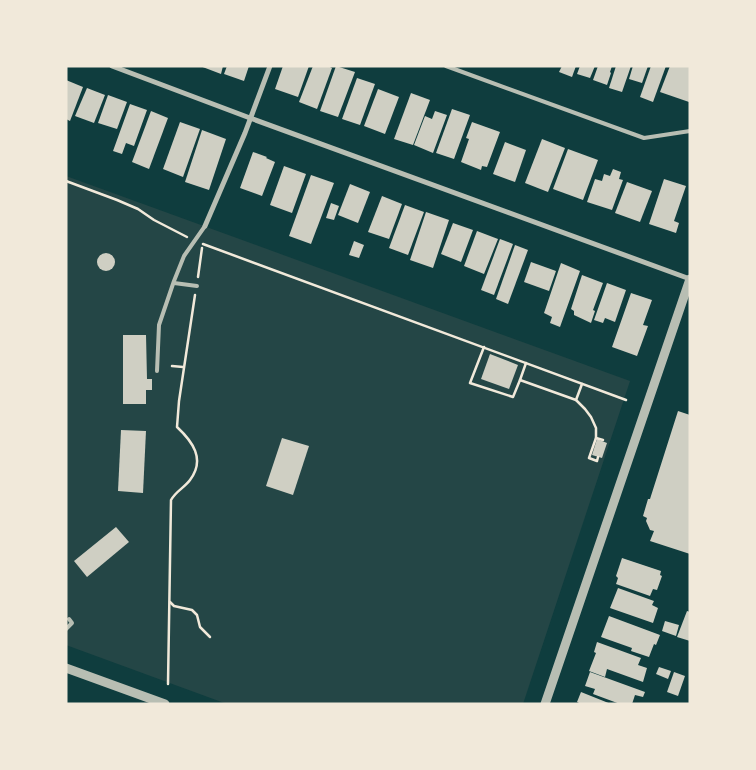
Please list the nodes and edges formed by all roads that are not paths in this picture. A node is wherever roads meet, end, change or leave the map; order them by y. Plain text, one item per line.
1 (112, 66) edge
2 (270, 66) edge
3 (446, 66) edge
4 (250, 118) junction
5 (690, 131) edge
6 (206, 226) joint
7 (690, 279) edge
8 (174, 284) junction
9 (196, 286) road end
10 (157, 371) dead end
11 (69, 619) dead end
12 (66, 629) edge
13 (66, 668) edge
14 (165, 704) edge
15 (545, 704) edge

1 - 4 street
2 - 4 street
3 - 5 lane
4 - 6 street
4 - 7 street
6 - 8 lane
7 - 15 street
8 - 9 lane
8 - 10 lane
11 - 12 lane
13 - 14 street

